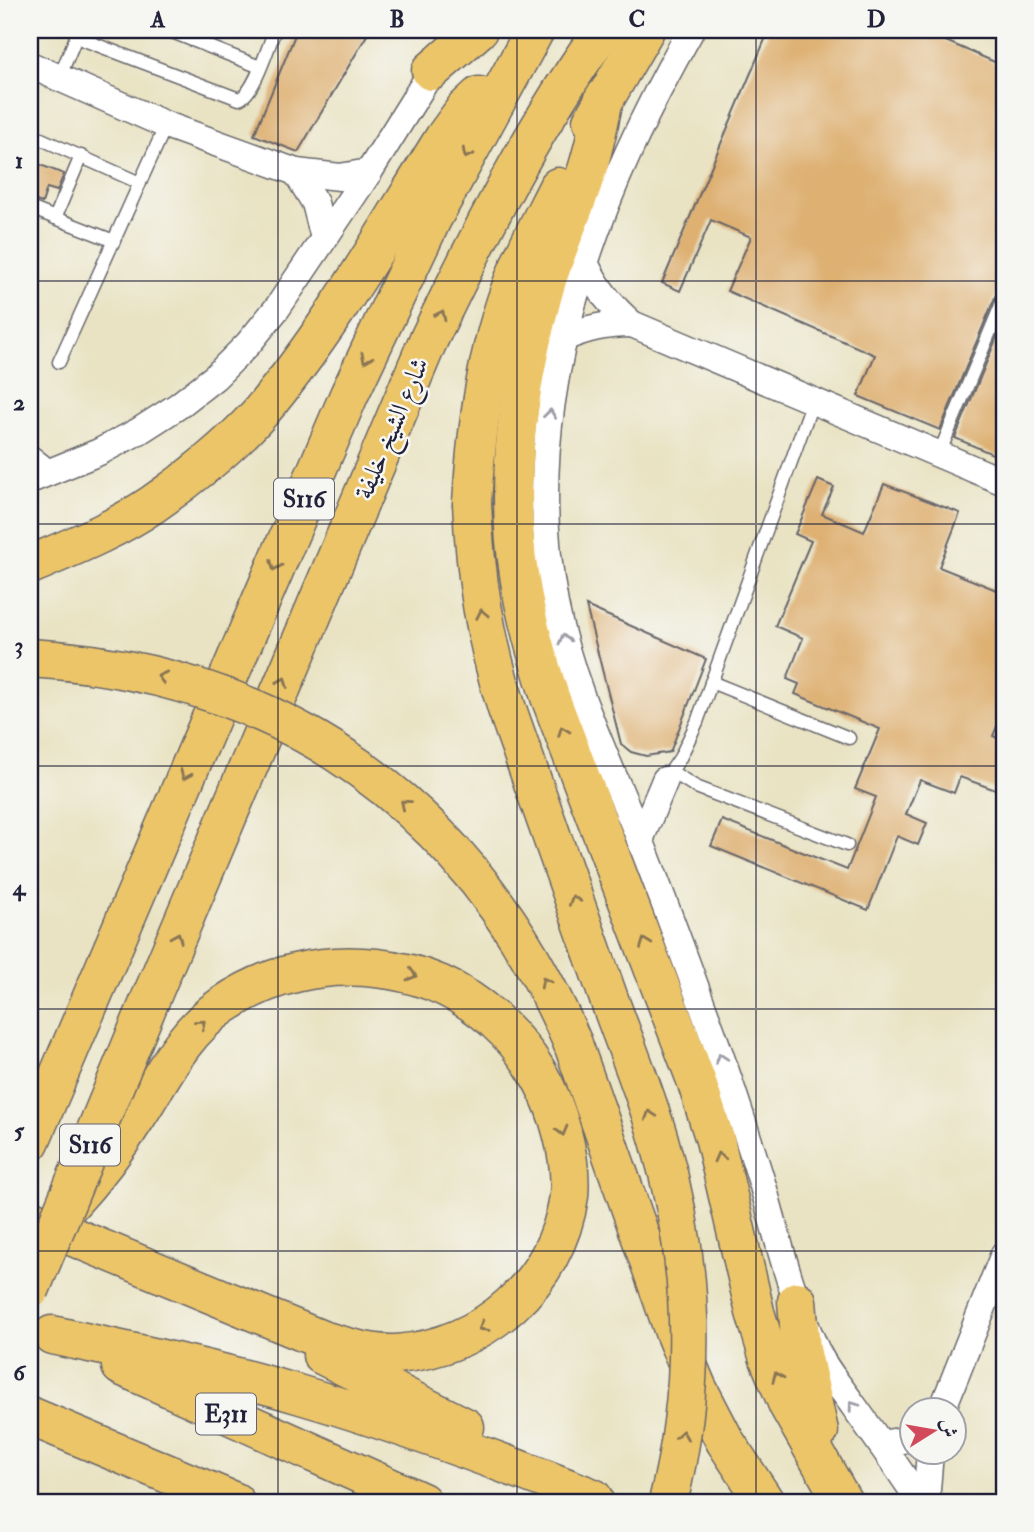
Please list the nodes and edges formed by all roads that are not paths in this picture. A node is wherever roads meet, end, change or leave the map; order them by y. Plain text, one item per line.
1 (167, 30) edge
2 (275, 30) edge
3 (458, 30) edge
4 (478, 30) edge
5 (535, 30) edge
6 (603, 30) edge
7 (645, 30) edge
8 (691, 30) edge
9 (78, 33) edge
10 (30, 65) edge
11 (260, 66) junction
12 (431, 71) junction
13 (59, 78) junction
14 (508, 79) junction
15 (604, 98) junction
16 (166, 125) junction
17 (30, 134) edge
18 (81, 156) junction
19 (296, 172) junction
20 (369, 172) junction
21 (140, 183) junction
22 (30, 208) edge
23 (55, 218) junction
24 (324, 238) junction
25 (114, 241) junction
26 (586, 265) junction
27 (1004, 298) edge
28 (632, 324) junction
29 (564, 338) junction
30 (60, 362) dead end
31 (813, 401) junction
32 (30, 450) edge
33 (939, 454) junction
34 (54, 469) junction
35 (30, 480) edge
36 (1004, 482) edge
37 (30, 565) edge
38 (30, 658) edge
39 (711, 682) junction
40 (849, 738) dead end
41 (668, 776) junction
42 (616, 784) junction
43 (640, 840) junction
44 (847, 845) dead end
45 (30, 1142) edge
46 (46, 1216) edge
47 (1004, 1254) edge
48 (151, 1270) junction
49 (30, 1290) edge
50 (797, 1301) junction
51 (41, 1330) edge
52 (947, 1396) edge
53 (30, 1416) edge
54 (898, 1441) edge
55 (881, 1444) junction
56 (929, 1466) edge
57 (839, 1496) edge
58 (598, 1500) edge
59 (235, 1502) edge
60 (422, 1502) edge
61 (668, 1502) edge
62 (765, 1502) edge
63 (920, 1502) edge
64 (926, 1502) edge

1 - 11 lane
2 - 11 lane
3 - 12 street
4 - 12 highway
5 - 14 highway, شارع الشيخ خليفة / S116
46 -> 6 highway, شارع الشيخ خليفة / S116, bridge
7 - 15 highway
8 - 26 street
9 - 11 lane
9 - 13 lane
10 - 13 street
12 - 20 street
13 - 16 street
14 - 37 highway
14 -> 45 highway, شارع الشيخ خليفة / S116
57 -> 15 highway
61 -> 15 highway, bridge
16 - 19 street
16 - 21 lane
17 - 18 lane
18 - 21 lane
18 - 23 lane
19 - 20 street
19 - 24 street
20 - 24 street
21 - 25 lane
22 - 23 lane
23 - 25 lane
24 - 34 street
25 - 30 lane
26 - 28 street
26 - 29 street
27 - 33 lane
28 - 29 street
28 - 31 street
42 -> 29 street
31 - 33 street
31 - 39 lane
32 - 34 lane
33 - 36 street
34 - 35 street
62 -> 38 highway, bridge
39 - 40 lane
39 - 41 lane
41 - 42 street
41 - 43 street
41 - 44 lane
42 - 43 street
50 -> 43 street
46 - 48 highway
46 -> 48 highway
46 - 49 highway, S116, bridge
47 - 52 street
48 - 58 highway
55 -> 50 street
50 - 57 highway
51 - 58 highway
51 - 60 highway, E311
53 - 59 highway
54 - 55 street
55 - 63 street
56 - 64 street

